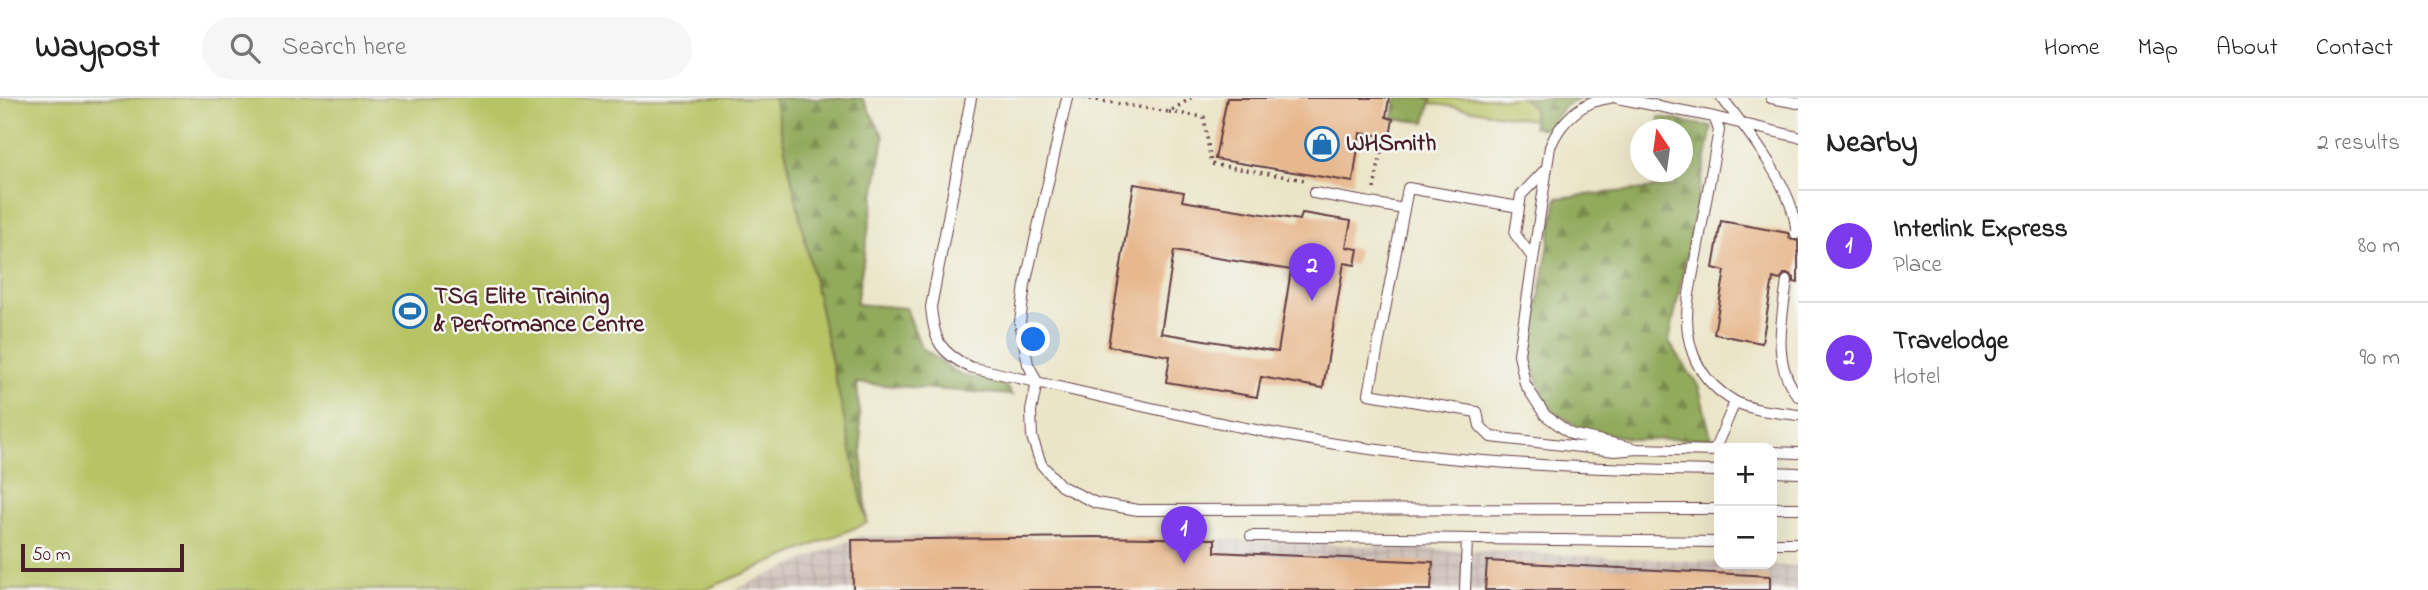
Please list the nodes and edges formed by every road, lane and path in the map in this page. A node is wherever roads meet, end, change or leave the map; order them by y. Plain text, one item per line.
1 (971, 98) edge
2 (1067, 98) edge
3 (1083, 98) edge
4 (1191, 98) edge
5 (1611, 98) edge
6 (1617, 98) edge
7 (1722, 98) edge
8 (1771, 98) edge
9 (1798, 103) edge
10 (1169, 112) junction
11 (1714, 117) junction
12 (1743, 124) junction
13 (1384, 136) dead end
14 (1798, 137) edge
15 (1547, 168) junction
16 (1314, 193) joint
17 (1371, 203) junction
18 (1519, 207) junction
19 (1404, 209) junction
20 (1796, 234) dead end
21 (1533, 258) junction
22 (1787, 281) dead end
23 (1037, 382) junction
24 (1798, 396) edge
25 (1735, 402) junction
26 (1798, 415) edge
27 (1720, 443) edge
28 (1637, 449) junction
29 (1714, 451) edge
30 (1777, 452) edge
31 (1798, 453) edge
32 (1714, 471) edge
33 (1777, 472) edge
34 (1798, 472) edge
35 (1798, 508) edge
36 (1714, 509) edge
37 (1777, 509) edge
38 (1251, 536) dead end
39 (1467, 539) junction
40 (1714, 542) edge
41 (1777, 543) edge
42 (1798, 543) edge
43 (1465, 590) edge

1 - 23 lane
2 - 23 lane
3 - 10 path
4 - 10 path
5 - 15 lane
6 - 11 lane
7 - 12 lane
8 - 9 lane
10 - 16 path
11 - 12 lane
11 - 25 lane
12 - 14 lane
12 - 20 lane
13 - 17 path
15 - 18 lane
15 - 21 lane
16 - 17 lane
17 - 19 lane
18 - 19 lane
18 - 21 lane
19 - 28 lane
21 - 28 lane
22 - 24 lane
23 - 32 lane
23 - 36 lane
25 - 26 lane
25 - 27 lane
28 - 29 lane
30 - 31 lane
33 - 34 lane
35 - 37 lane
38 - 39 lane
39 - 40 lane
39 - 43 lane
41 - 42 lane

